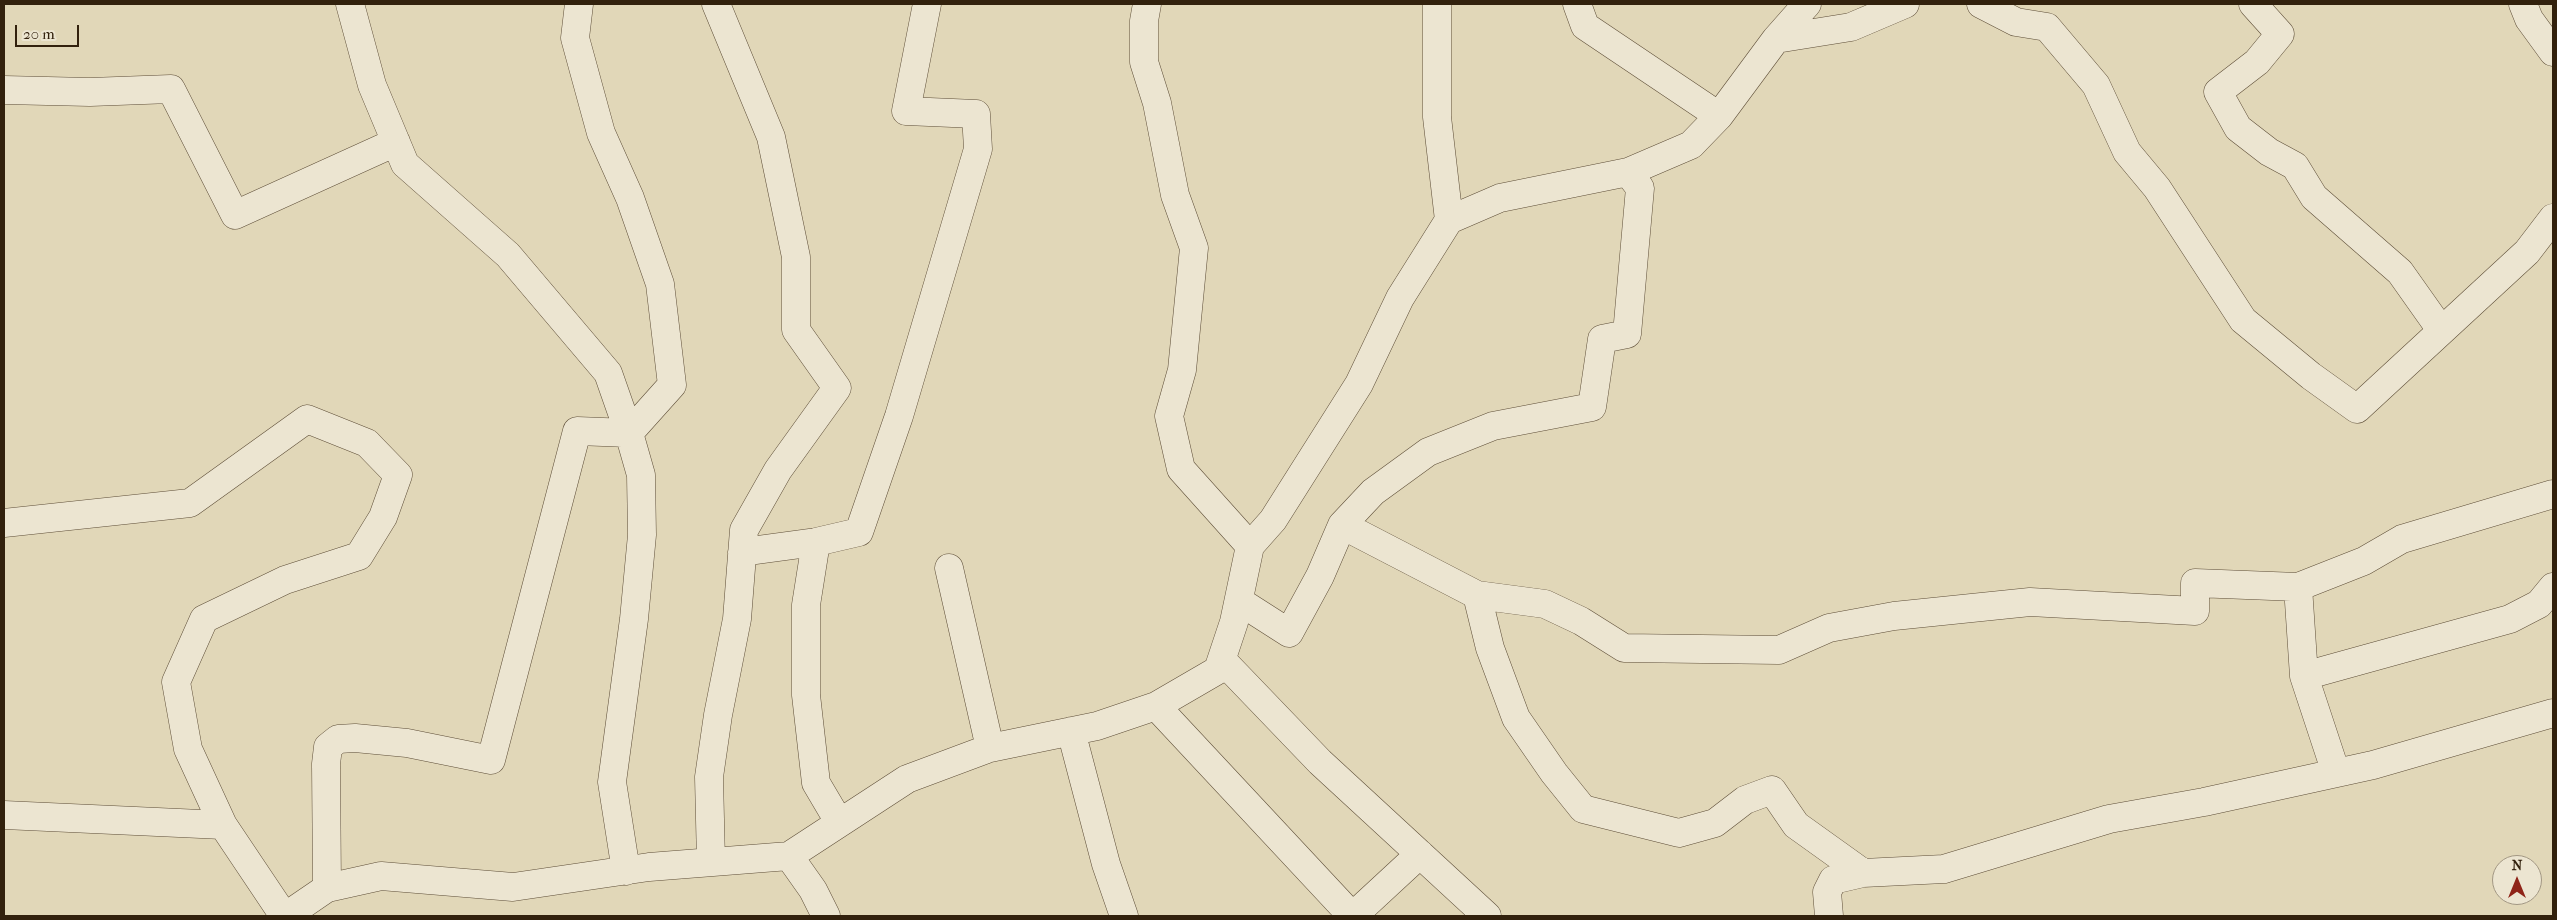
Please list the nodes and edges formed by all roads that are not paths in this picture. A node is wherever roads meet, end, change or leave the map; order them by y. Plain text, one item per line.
1 (350, 4) edge
2 (578, 4) edge
3 (716, 4) edge
4 (927, 4) edge
5 (1147, 4) edge
6 (1437, 4) edge
7 (1576, 4) edge
8 (1807, 4) edge
9 (1905, 4) edge
10 (1981, 4) edge
11 (2253, 4) edge
12 (2523, 4) edge
13 (1776, 39) junction
14 (2553, 52) edge
15 (4, 90) edge
16 (1719, 116) junction
17 (396, 142) junction
18 (1628, 172) junction
19 (2553, 218) edge
20 (1449, 220) junction
21 (2441, 330) junction
22 (629, 433) junction
23 (2553, 494) edge
24 (4, 523) edge
25 (1342, 525) junction
26 (816, 542) junction
27 (1250, 546) junction
28 (742, 552) junction
29 (950, 568) dead end
30 (2298, 586) junction
31 (2553, 587) edge
32 (1476, 595) junction
33 (1239, 601) junction
34 (1222, 660) junction
35 (2304, 676) junction
36 (1156, 706) junction
37 (2553, 713) edge
38 (1071, 732) junction
39 (990, 748) junction
40 (2336, 773) junction
41 (4, 815) edge
42 (839, 822) junction
43 (223, 824) junction
44 (1420, 854) junction
45 (788, 856) junction
46 (711, 862) junction
47 (626, 871) junction
48 (1864, 873) junction
49 (327, 888) junction
50 (285, 916) edge
51 (826, 916) edge
52 (1124, 916) edge
53 (1353, 916) edge
54 (1487, 916) edge
55 (1829, 916) edge

1 - 17 street
2 - 22 street
3 - 28 street
4 - 26 street
5 - 27 street
6 - 20 street
7 - 16 street
8 - 13 street
9 - 13 street
10 - 21 street
11 - 21 street
12 - 14 street
13 - 16 street
15 - 17 street
16 - 18 street
17 - 22 street
18 - 20 street
18 - 25 street
19 - 21 street
20 - 27 street
22 - 47 street
22 - 49 street
23 - 30 street
24 - 43 street
25 - 32 street
25 - 33 street
26 - 28 street
26 - 42 street
27 - 33 street
28 - 46 street
29 - 39 street
30 - 32 street
30 - 35 street
31 - 35 street
32 - 48 street
33 - 34 street
34 - 36 street
34 - 44 street
35 - 40 street
36 - 38 street
36 - 53 street
37 - 40 street
38 - 39 street
38 - 52 street
39 - 42 street
40 - 48 street
41 - 43 street
42 - 45 street
43 - 50 street
44 - 53 street
44 - 54 street
45 - 46 street
45 - 51 street
46 - 47 street
47 - 49 street
48 - 55 street
49 - 50 street

